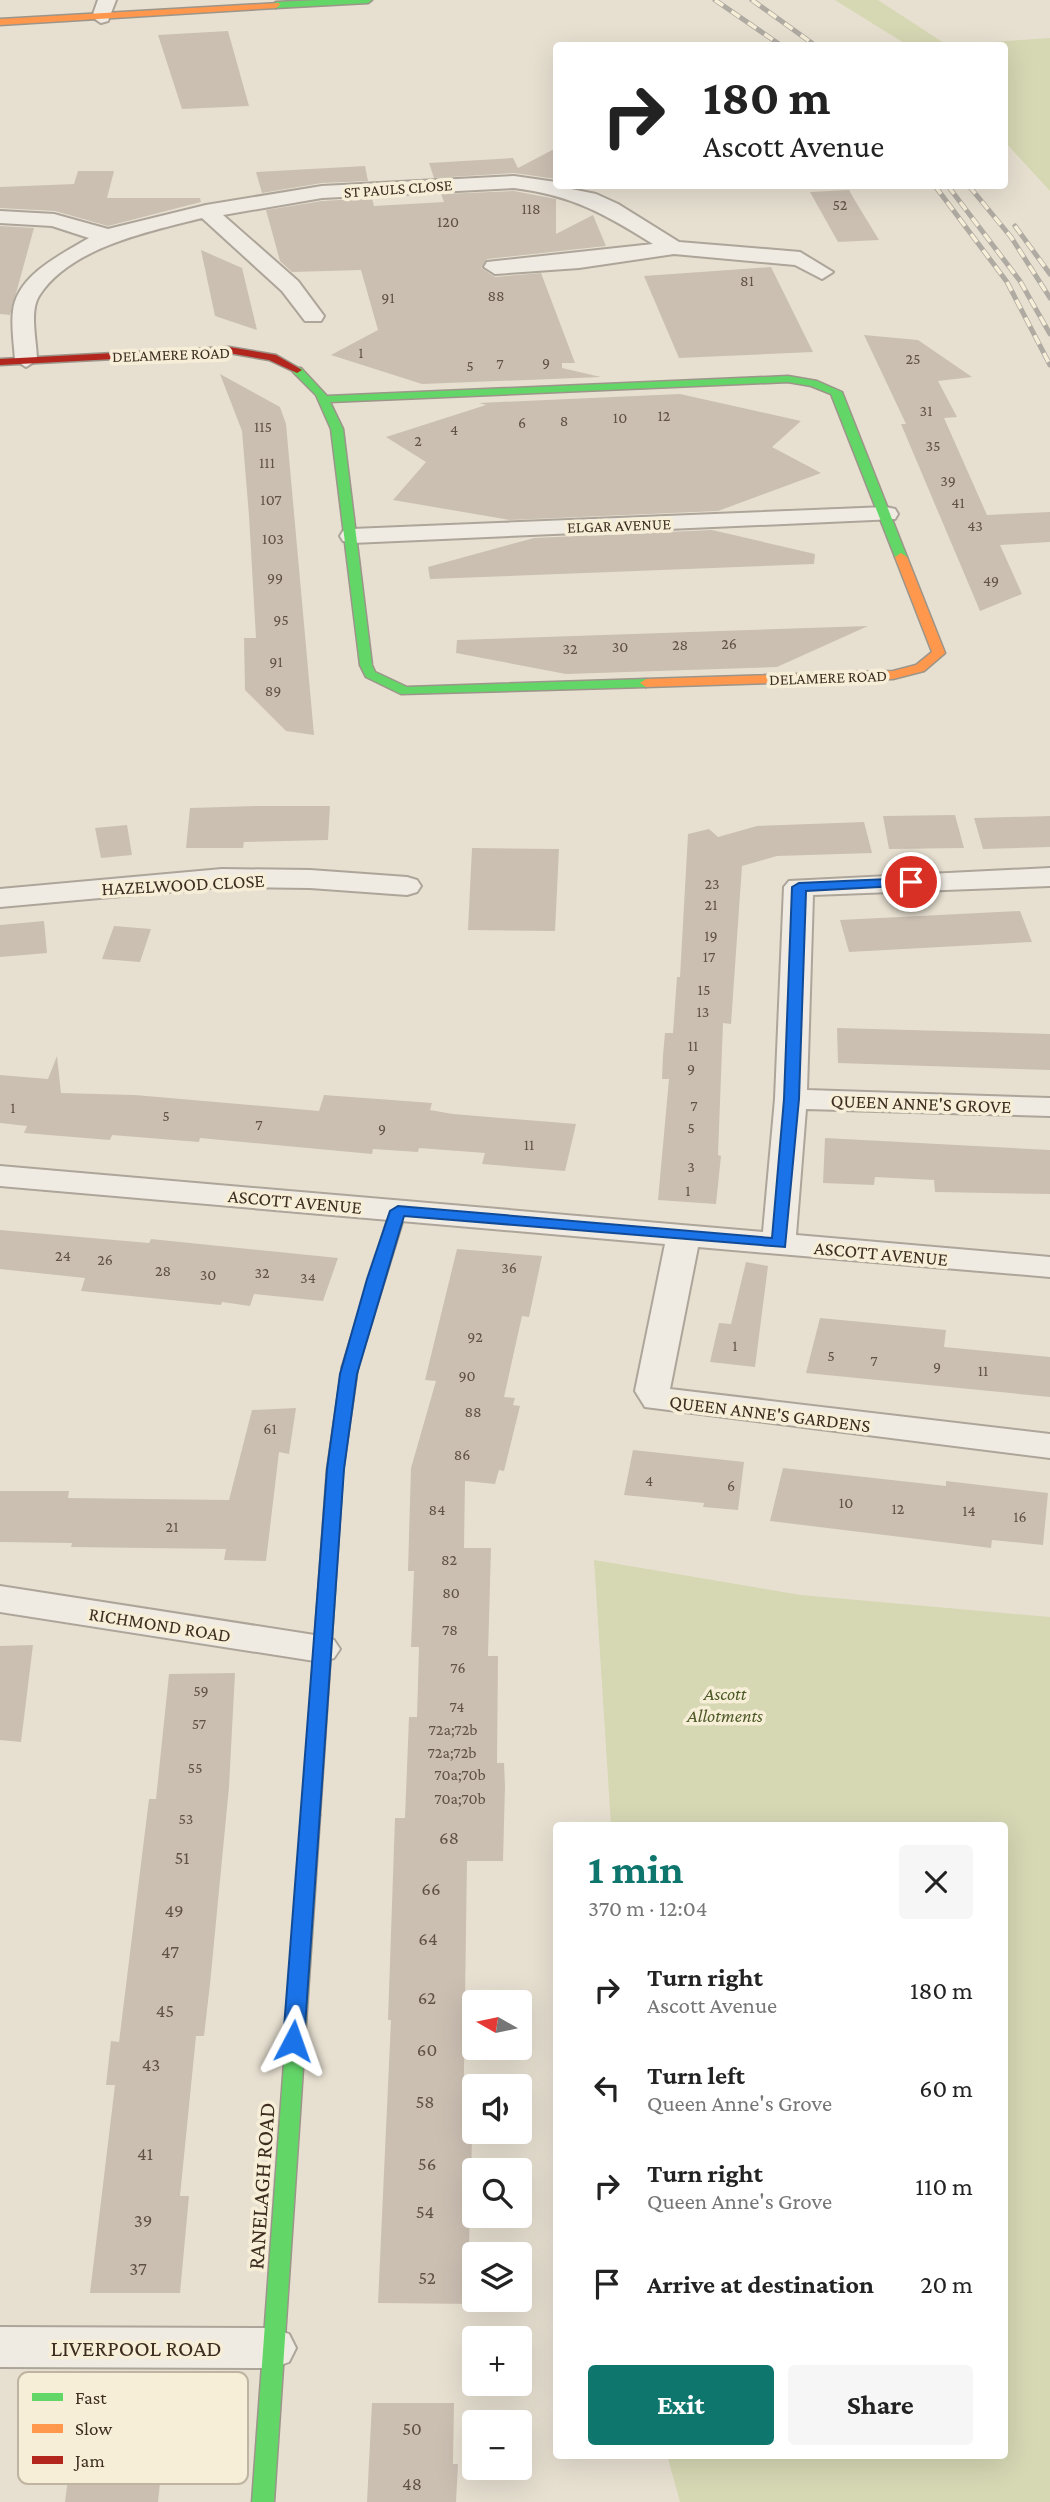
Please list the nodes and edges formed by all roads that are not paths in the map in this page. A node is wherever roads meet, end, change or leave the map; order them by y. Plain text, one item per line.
1 (368, 0) edge
2 (104, 8) edge
3 (0, 22) edge
4 (553, 188) edge
5 (556, 189) edge
6 (611, 189) edge
7 (589, 198) junction
8 (206, 211) junction
9 (0, 216) edge
10 (107, 236) junction
11 (674, 248) junction
12 (495, 267) dead end
13 (822, 272) dead end
14 (313, 316) dead end
15 (26, 360) junction
16 (0, 362) edge
17 (325, 400) junction
18 (886, 514) junction
19 (352, 536) junction
20 (1050, 877) edge
21 (407, 886) dead end
22 (0, 898) edge
23 (791, 1099) junction
24 (1050, 1107) edge
25 (0, 1176) edge
26 (398, 1211) junction
27 (683, 1237) junction
28 (779, 1244) junction
29 (1050, 1267) edge
30 (1050, 1446) edge
31 (0, 1599) edge
32 (321, 1649) junction
33 (0, 2347) edge
34 (273, 2348) junction
35 (263, 2502) edge

1 - 2 main road
2 - 3 main road
4 - 8 street, ST PAULS CLOSE
5 - 7 street, ST PAULS CLOSE
6 - 7 street
7 - 11 street, ST PAULS CLOSE
8 - 10 street, ST PAULS CLOSE
8 - 14 street
9 - 10 street
10 - 15 street, ST PAULS CLOSE
11 - 12 street, ST PAULS CLOSE
11 - 13 street, ST PAULS CLOSE
15 - 16 main road, DELAMERE ROAD
15 - 17 main road, DELAMERE ROAD
17 - 18 main road, DELAMERE ROAD
17 - 19 main road, DELAMERE ROAD
18 - 19 street, ELGAR AVENUE
18 - 19 main road, DELAMERE ROAD
20 - 23 street
21 - 22 street, HAZELWOOD CLOSE
23 - 24 street, QUEEN ANNE'S GROVE
23 - 28 street
25 - 26 street, ASCOTT AVENUE
26 - 27 street, ASCOTT AVENUE
26 - 32 main road, RANELAGH ROAD
27 - 28 street, ASCOTT AVENUE
27 - 30 street, QUEEN ANNE'S GARDENS
28 - 29 street, ASCOTT AVENUE
31 - 32 street, RICHMOND ROAD
32 - 34 main road, RANELAGH ROAD
33 - 34 street, LIVERPOOL ROAD
34 - 35 main road, RANELAGH ROAD

